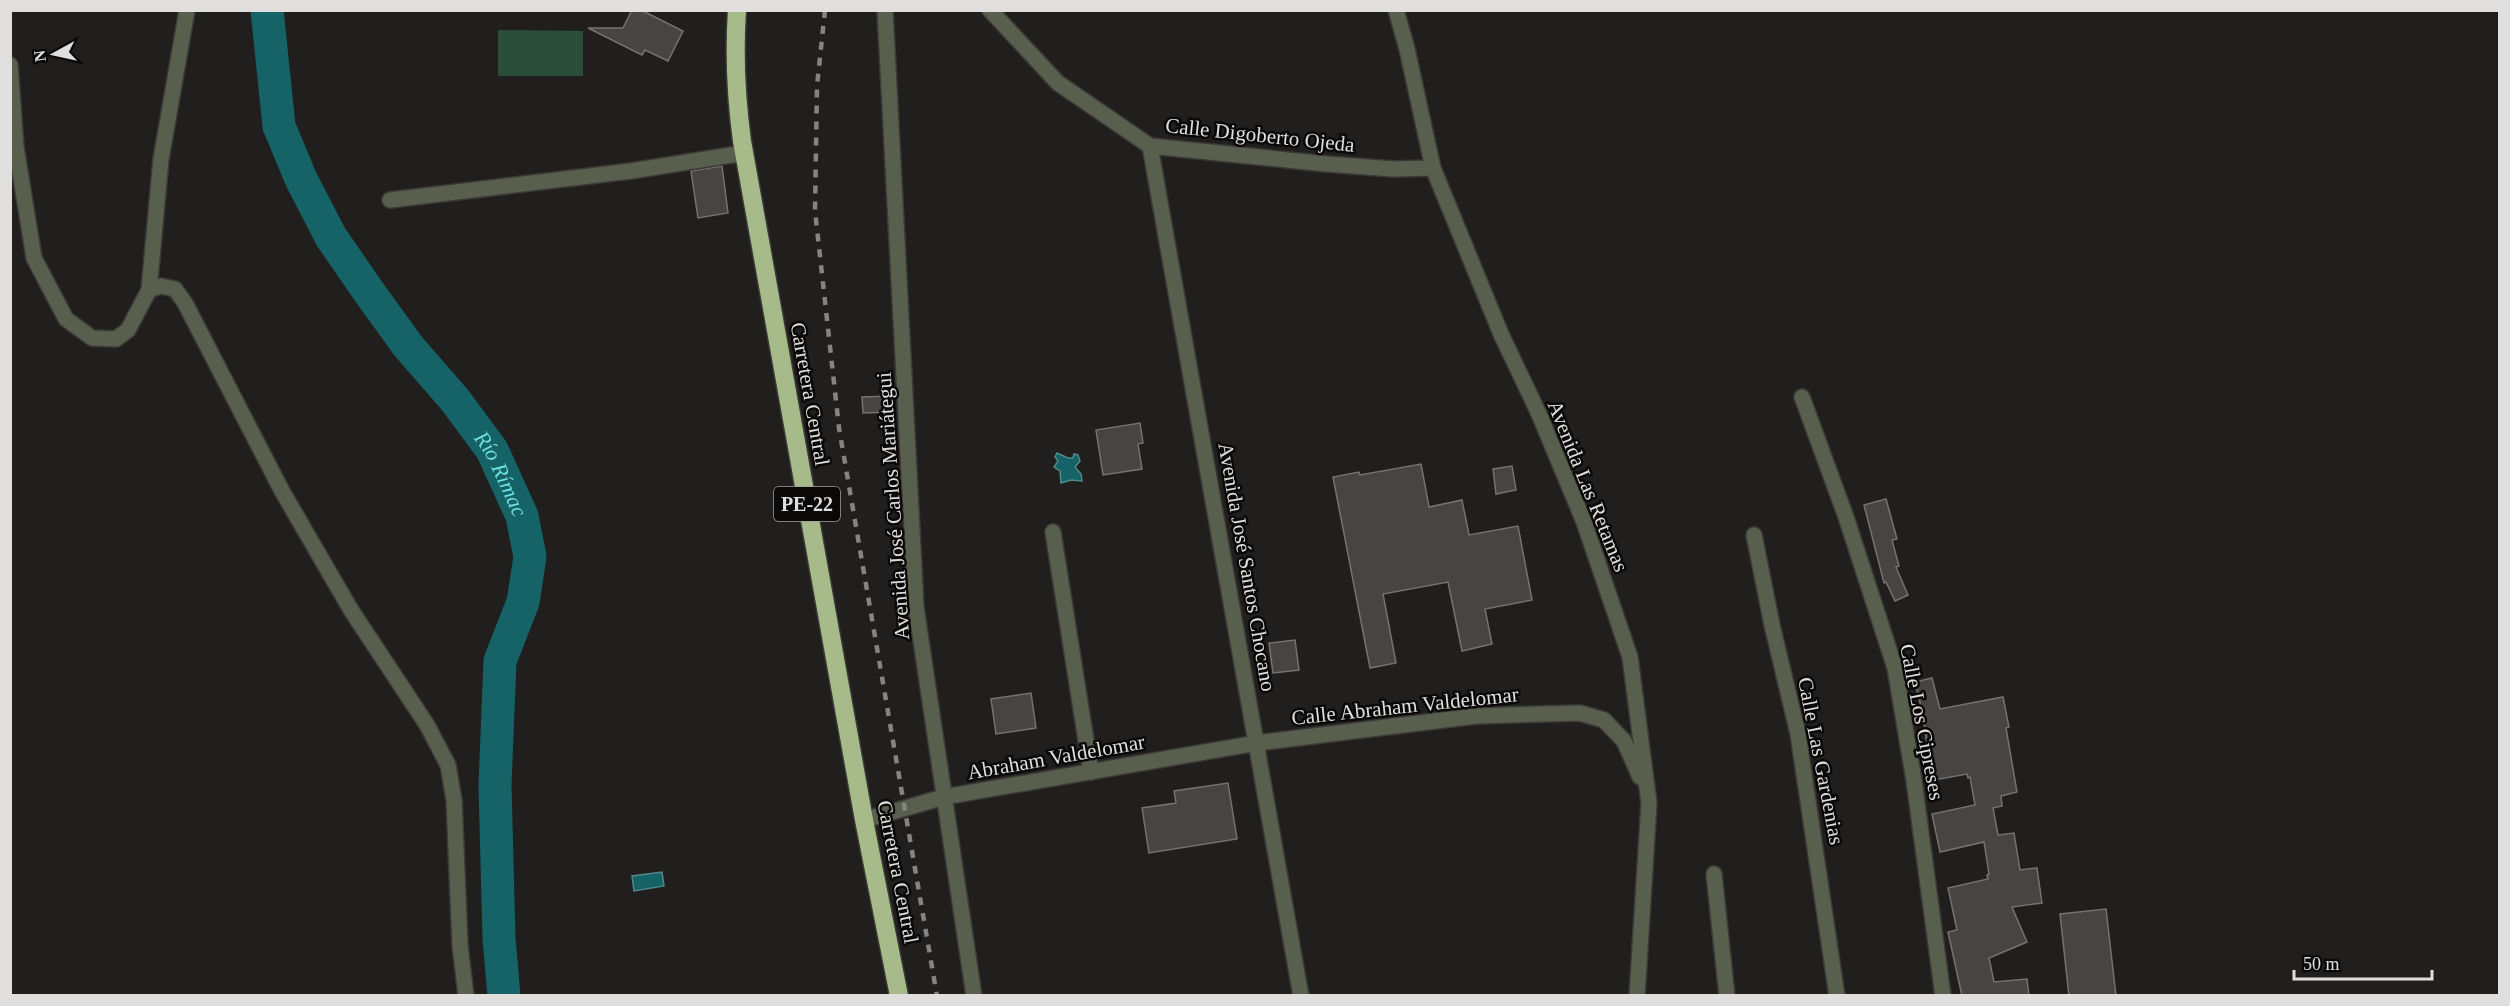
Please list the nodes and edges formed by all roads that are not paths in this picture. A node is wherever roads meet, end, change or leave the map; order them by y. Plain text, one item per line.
1 (187, 10) edge
2 (737, 10) edge
3 (885, 10) edge
4 (990, 10) edge
5 (1396, 10) edge
6 (10, 65) edge
7 (1150, 146) junction
8 (744, 153) junction
9 (1433, 168) junction
10 (390, 200) dead end
11 (148, 290) junction
12 (1802, 397) dead end
13 (1053, 532) dead end
14 (1754, 535) dead end
15 (1257, 743) junction
16 (1091, 772) junction
17 (944, 797) junction
18 (1649, 802) junction
19 (864, 820) junction
20 (1714, 874) dead end
21 (466, 996) edge
22 (899, 996) edge
23 (974, 996) edge
24 (1301, 996) edge
25 (1637, 996) edge
26 (1726, 996) edge
27 (1837, 996) edge
28 (1943, 996) edge

1 - 11 street
2 - 8 highway, Carretera Central / PE-22
3 - 17 street, Avenida José Carlos Mariátegui
4 - 7 street, Calle Digoberto Ojeda
5 - 9 street, Avenida Las Retamas
6 - 11 street
7 - 9 street, Calle Digoberto Ojeda
7 - 15 street, Avenida José Santos Chocano
8 - 10 street
8 - 19 highway, Carretera Central / PE-22
9 - 18 street, Avenida Las Retamas
11 - 21 street
12 - 28 street, Calle Los Cipreses
13 - 16 street
14 - 27 street, Calle Las Gardenias
15 - 16 street, Abraham Valdelomar
15 - 18 street, Calle Abraham Valdelomar
15 - 24 street, Avenida José Santos Chocano
16 - 17 street, Abraham Valdelomar
17 - 19 street, Abraham Valdelomar
17 - 23 street, Avenida José Carlos Mariátegui
18 - 25 street, Avenida Las Retamas
19 - 22 highway, Carretera Central / PE-22
20 - 26 street

